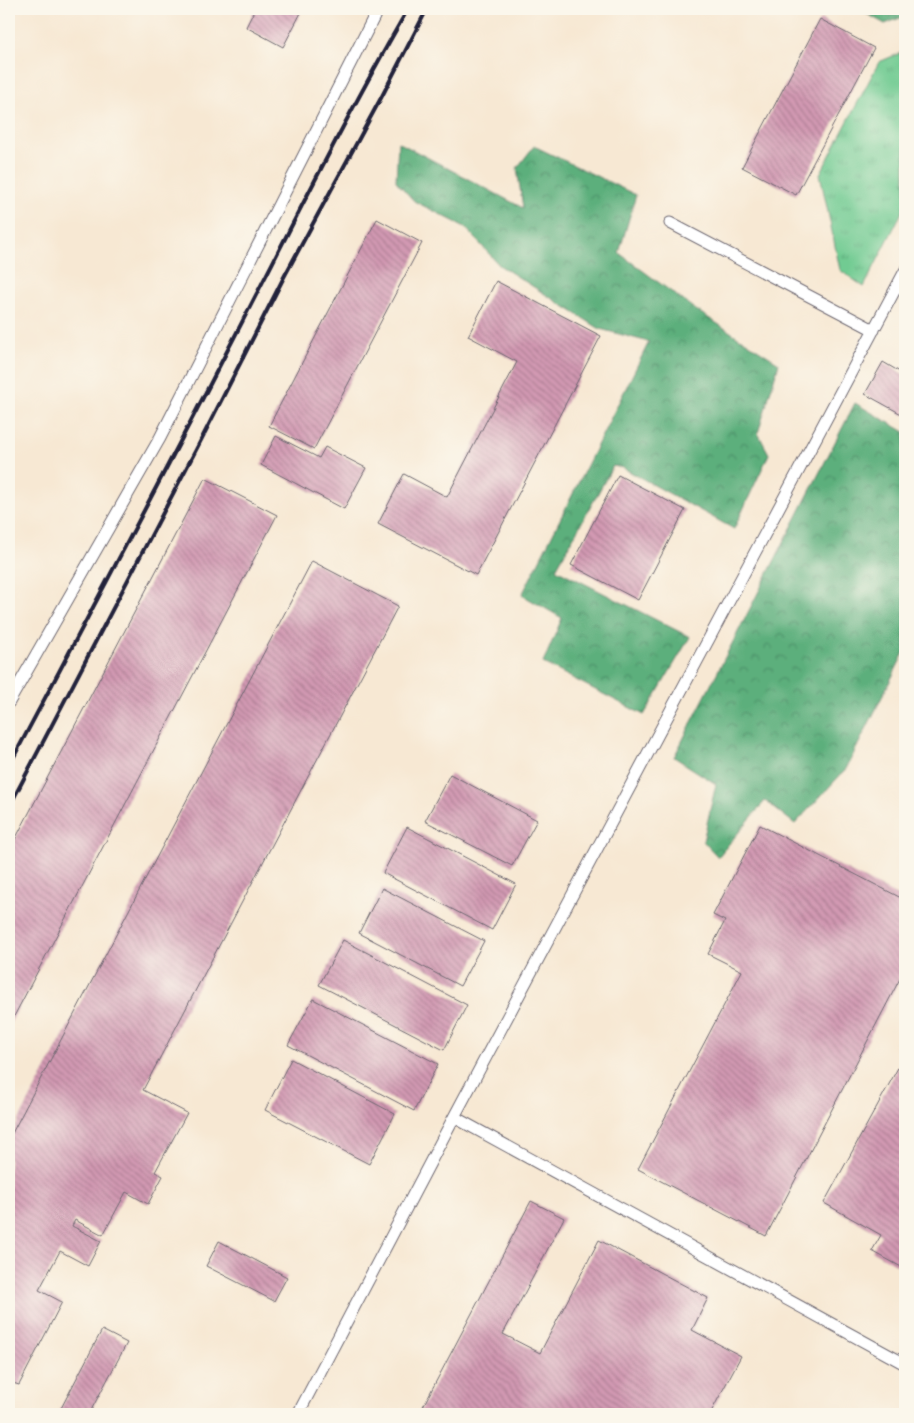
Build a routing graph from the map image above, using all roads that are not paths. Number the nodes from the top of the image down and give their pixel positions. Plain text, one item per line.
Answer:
1 (378, 9) edge
2 (670, 223) dead end
3 (905, 271) edge
4 (874, 330) junction
5 (9, 702) edge
6 (454, 1117) junction
7 (905, 1364) edge
8 (298, 1414) edge

1 - 5 lane
2 - 4 lane
3 - 4 lane
4 - 6 lane
6 - 7 lane
6 - 8 lane

